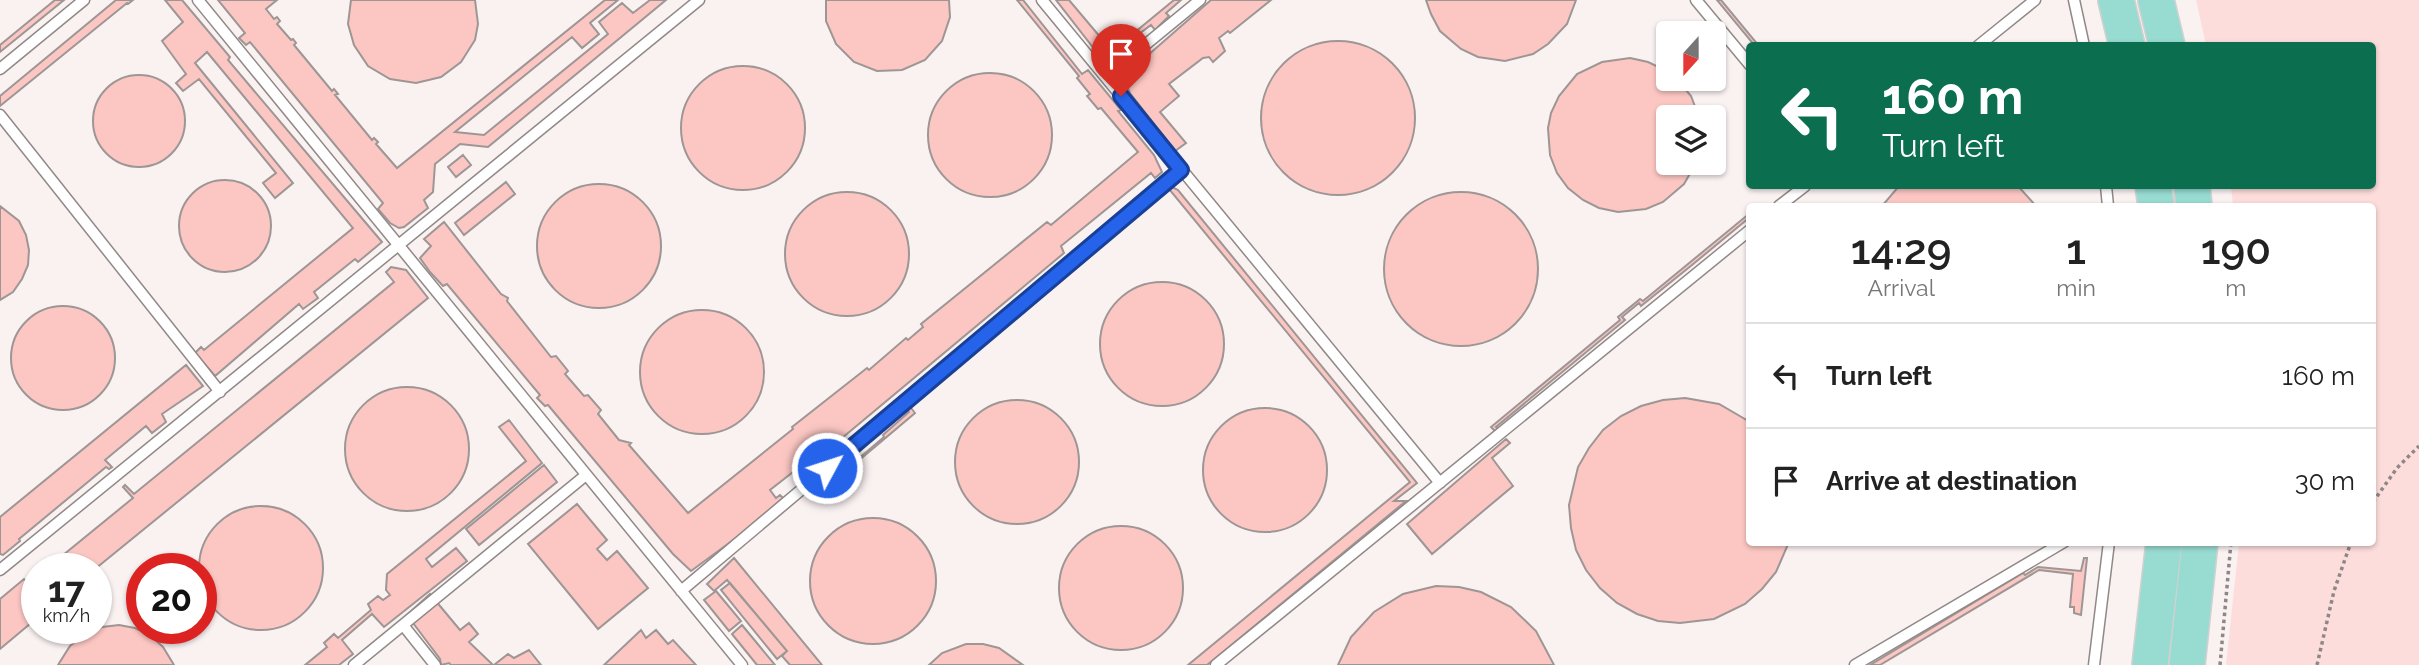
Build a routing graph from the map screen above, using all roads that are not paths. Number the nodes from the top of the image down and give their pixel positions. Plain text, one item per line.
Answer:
1 (83, 0) edge
2 (198, 0) edge
3 (699, 0) edge
4 (1042, 0) edge
5 (1200, 0) edge
6 (1696, 0) edge
7 (2035, 0) edge
8 (2074, 0) edge
9 (2116, 0) edge
10 (2156, 0) edge
11 (1983, 42) edge
12 (2083, 42) edge
13 (2126, 42) edge
14 (2166, 42) edge
15 (1746, 60) edge
16 (0, 69) edge
17 (1106, 77) junction
18 (0, 115) edge
19 (1181, 170) junction
20 (1801, 189) edge
21 (1783, 203) edge
22 (1746, 233) edge
23 (399, 247) junction
24 (220, 392) junction
25 (586, 475) junction
26 (1440, 483) junction
27 (2057, 546) edge
28 (2109, 546) edge
29 (2164, 546) edge
30 (2200, 546) edge
31 (0, 570) edge
32 (681, 591) junction
33 (403, 625) junction
34 (354, 665) edge
35 (435, 665) edge
36 (742, 665) edge
37 (1216, 665) edge
38 (1855, 665) edge
39 (2094, 665) edge
40 (2150, 665) edge
41 (2187, 665) edge

1 - 16 lane
2 - 23 lane
3 - 23 lane
4 - 17 lane
5 - 17 lane
6 - 15 lane
7 - 11 lane
8 - 12 lane
9 - 13 main road
10 - 14 main road
17 - 19 lane
18 - 24 lane
19 - 26 lane
19 - 32 lane
20 - 21 lane
22 - 26 lane
23 - 24 lane
23 - 25 lane
24 - 31 lane
25 - 32 lane
25 - 33 lane
26 - 37 lane
27 - 38 lane
28 - 39 lane
29 - 40 main road
30 - 41 main road
32 - 36 lane
33 - 34 lane
33 - 35 lane

